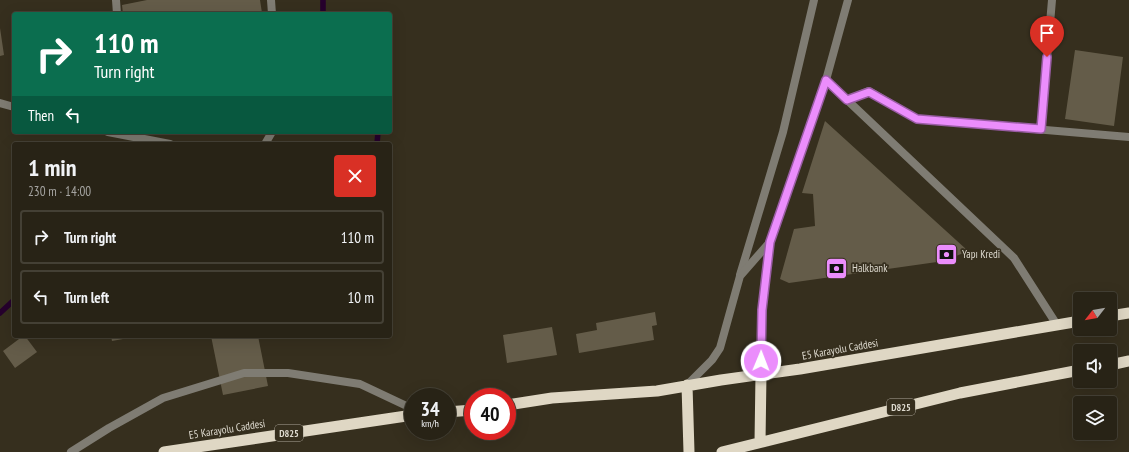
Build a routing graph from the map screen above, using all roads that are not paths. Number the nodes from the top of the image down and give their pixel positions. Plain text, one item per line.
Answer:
1 (116, 0) edge
2 (270, 0) edge
3 (814, 0) edge
4 (848, 0) edge
5 (1052, 0) edge
6 (117, 12) edge
7 (272, 12) edge
8 (826, 80) junction
9 (847, 100) junction
10 (0, 103) edge
11 (12, 106) edge
12 (1041, 129) junction
13 (118, 134) edge
14 (1129, 137) edge
15 (160, 142) edge
16 (770, 242) junction
17 (740, 276) junction
18 (1129, 313) edge
19 (1117, 315) edge
20 (1073, 322) edge
21 (1057, 325) junction
22 (1128, 363) edge
23 (1117, 364) edge
24 (1073, 371) edge
25 (761, 374) junction
26 (688, 385) junction
27 (516, 404) edge
28 (404, 405) edge
29 (404, 416) edge
30 (759, 447) edge
31 (71, 452) edge
32 (164, 452) edge
33 (689, 452) edge
34 (722, 452) edge

1 - 6 street
2 - 7 street
3 - 17 street
4 - 8 street
5 - 12 street
8 - 9 street
8 - 16 street
9 - 12 street
9 - 21 street
10 - 11 street
12 - 14 street
13 - 15 street
16 - 17 street
16 - 25 street
17 - 26 street
18 - 19 highway
20 - 21 highway, E5 Karayolu Caddesi
21 - 25 highway, E5 Karayolu Caddesi
22 - 23 highway
24 - 30 highway, D825
25 - 26 highway, E5 Karayolu Caddesi
25 - 30 highway
26 - 27 highway, E5 Karayolu Caddesi
26 - 33 highway
28 - 31 street
29 - 32 highway, E5 Karayolu Caddesi / D825
30 - 34 highway, D825

